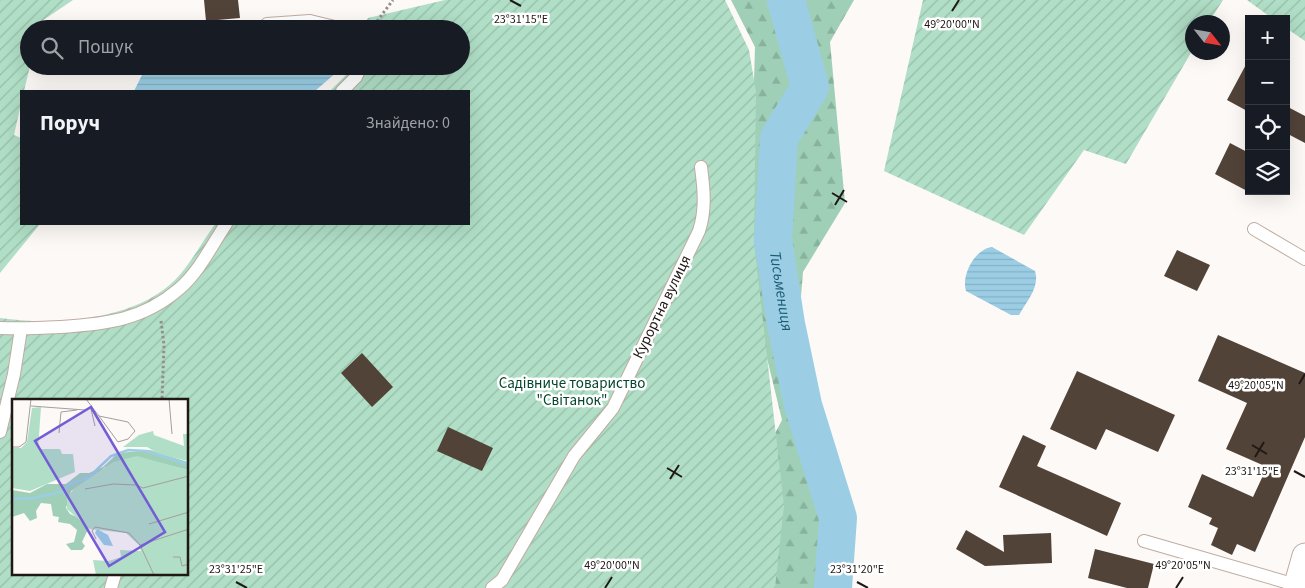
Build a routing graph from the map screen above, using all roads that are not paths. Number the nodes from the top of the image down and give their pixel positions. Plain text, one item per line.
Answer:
1 (357, 75) edge
2 (343, 90) edge
3 (701, 167) dead end
4 (225, 225) edge
5 (1254, 229) dead end
6 (1305, 259) edge
7 (0, 328) edge
8 (21, 329) junction
9 (0, 432) edge
10 (1144, 541) dead end
11 (1305, 556) edge
12 (1296, 587) edge
13 (492, 588) edge

1 - 2 lane
3 - 13 lane, Курортна вулиця
4 - 8 lane
5 - 6 lane
7 - 8 lane
8 - 9 lane
10 - 12 lane
11 - 12 street

